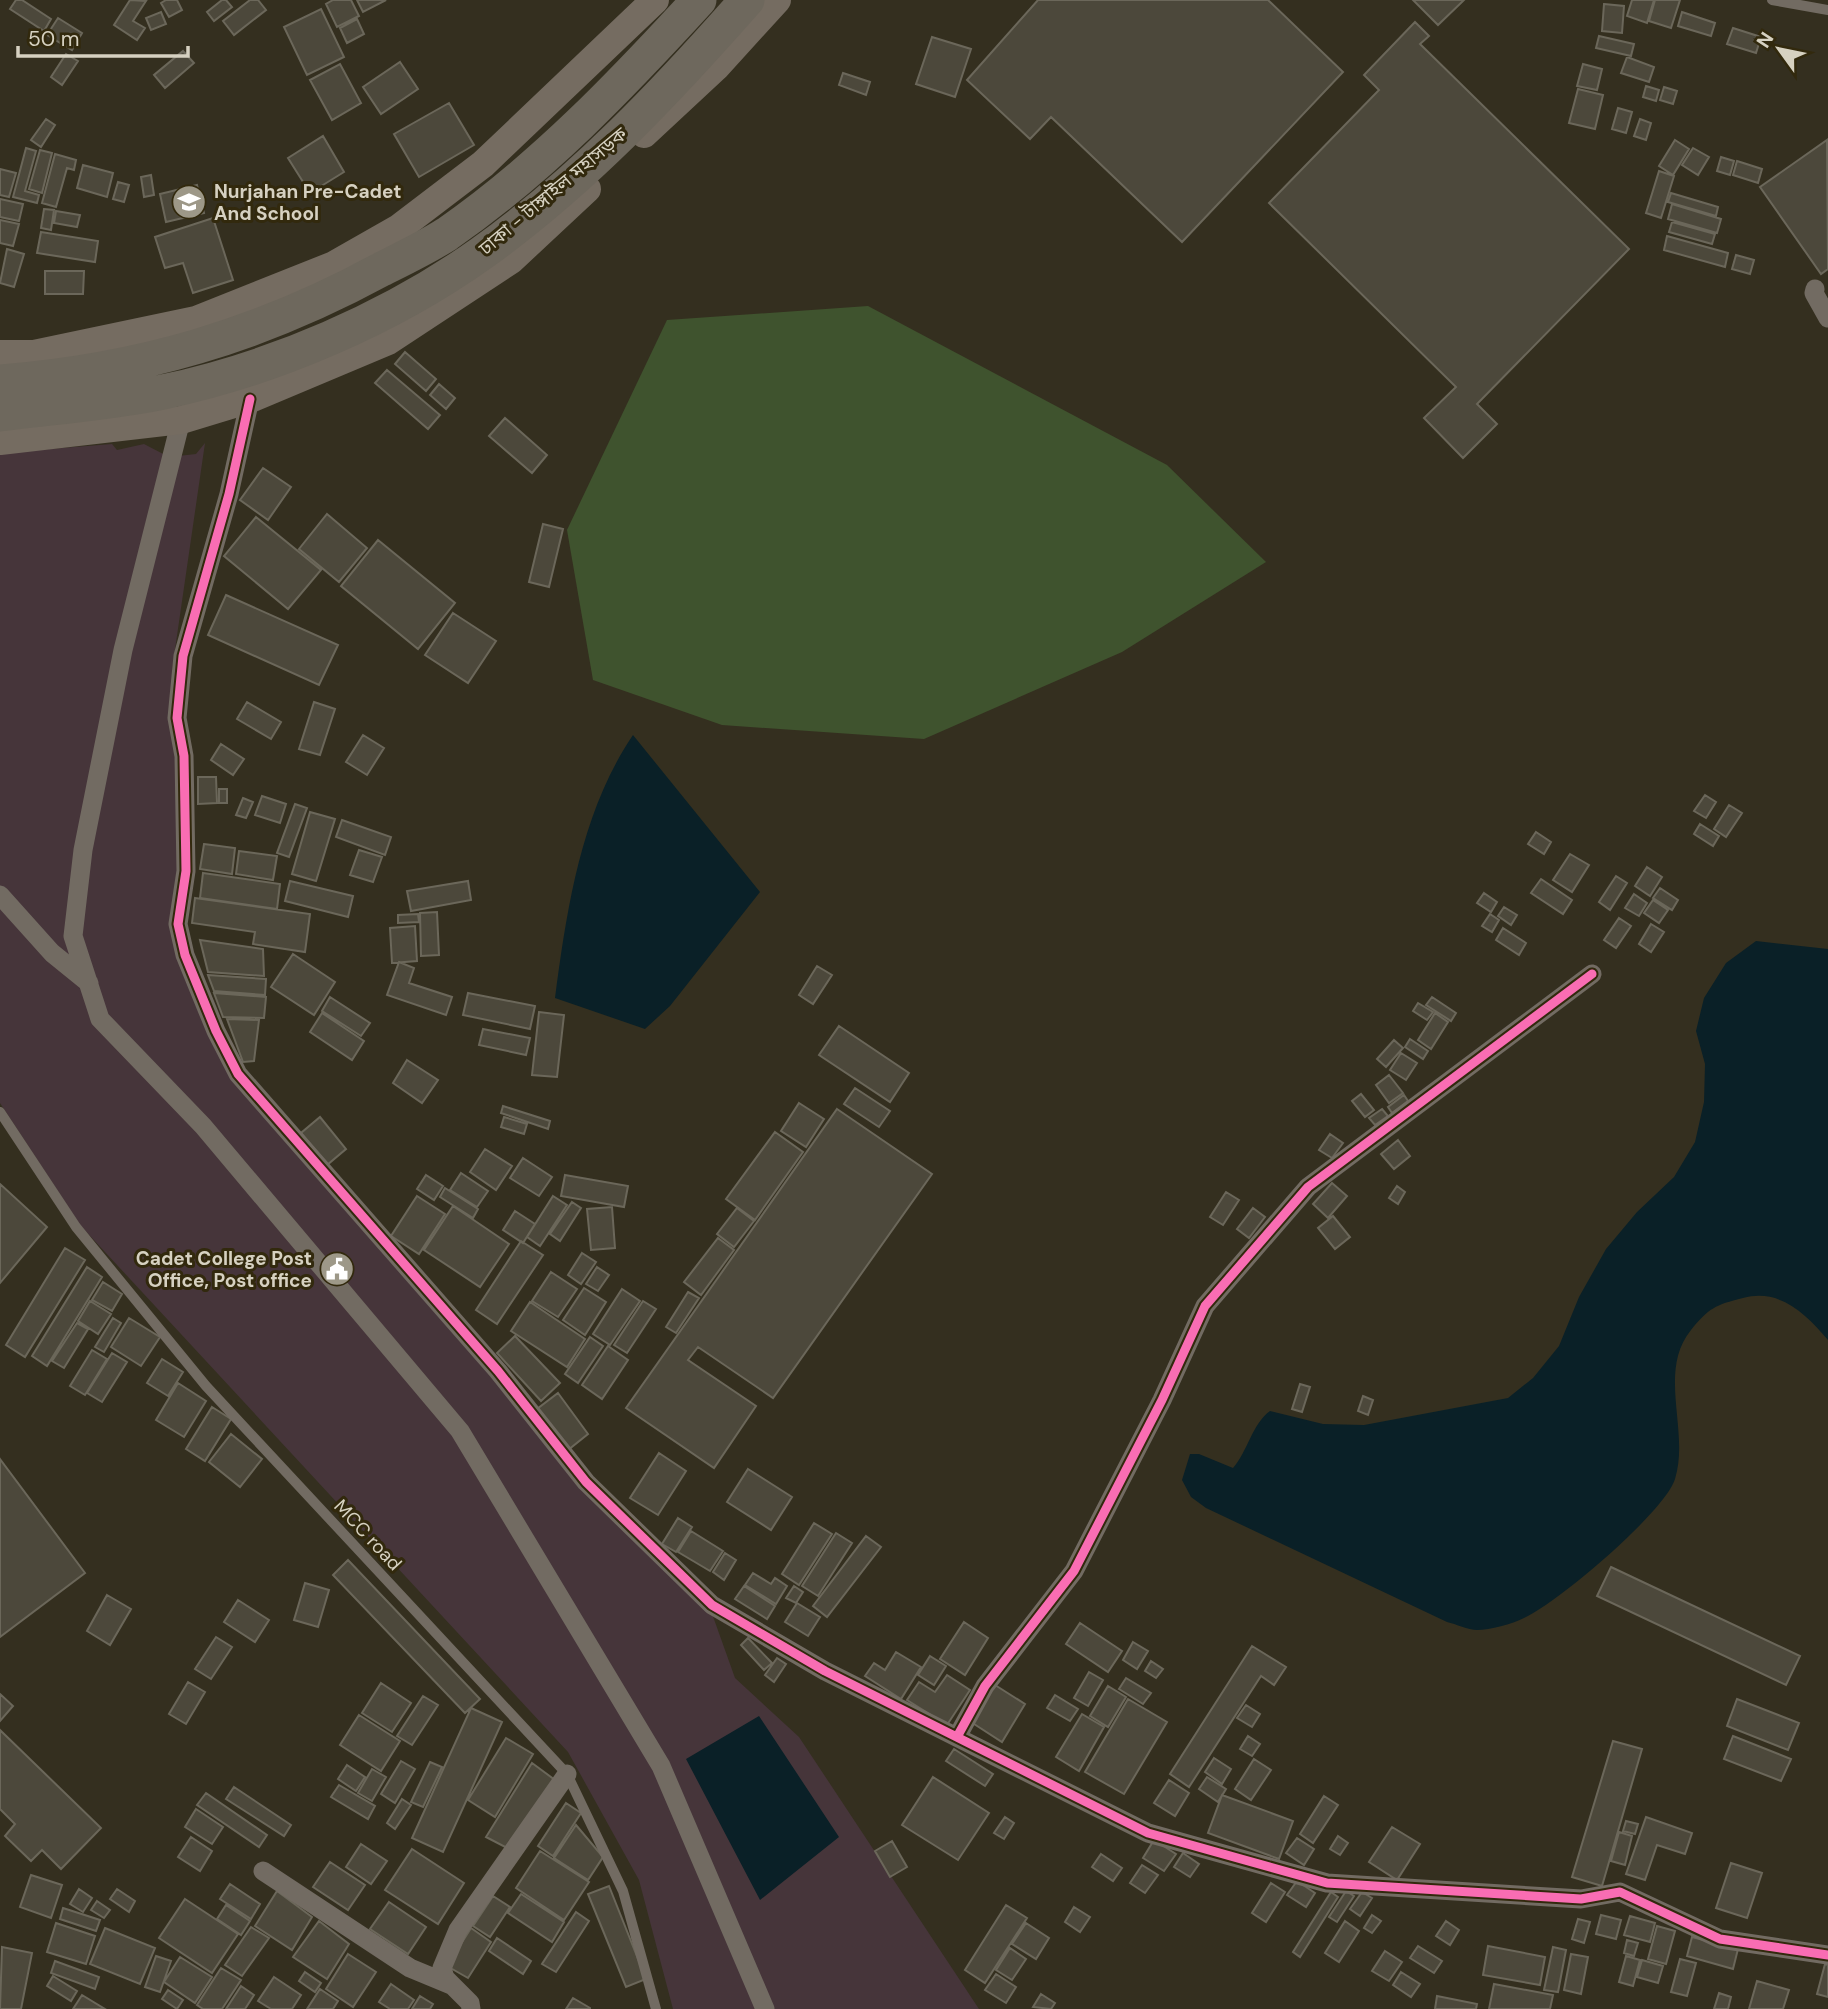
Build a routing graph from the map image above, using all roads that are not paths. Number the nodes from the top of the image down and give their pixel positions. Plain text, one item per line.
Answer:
1 (655, 0) edge
2 (699, 0) edge
3 (747, 0) edge
4 (777, 0) edge
5 (1772, 0) edge
6 (1828, 10) edge
7 (1818, 287) dead end
8 (1828, 318) edge
9 (0, 354) edge
10 (0, 382) edge
11 (250, 399) junction
12 (0, 414) edge
13 (181, 420) junction
14 (0, 441) edge
15 (0, 895) edge
16 (1592, 974) dead end
17 (89, 983) junction
18 (0, 1112) edge
19 (957, 1737) junction
20 (567, 1774) junction
21 (263, 1871) dead end
22 (1828, 1955) edge
23 (451, 1986) junction
24 (471, 2009) edge
25 (656, 2009) edge
26 (765, 2009) edge

1 - 9 main road
2 - 10 highway, ঢাকা - টাঙ্গাইল মহাসড়ক
3 - 12 highway, ঢাকা - টাঙ্গাইল মহাসড়ক
4 - 11 main road
5 - 6 lane
7 - 8 street
11 - 13 main road
11 - 19 street
13 - 14 main road
13 - 17 street
15 - 17 street
16 - 19 street
17 - 26 street
18 - 20 lane, MCC road
19 - 22 street
20 - 23 street
20 - 25 lane, MCC road
21 - 23 street
23 - 24 street

